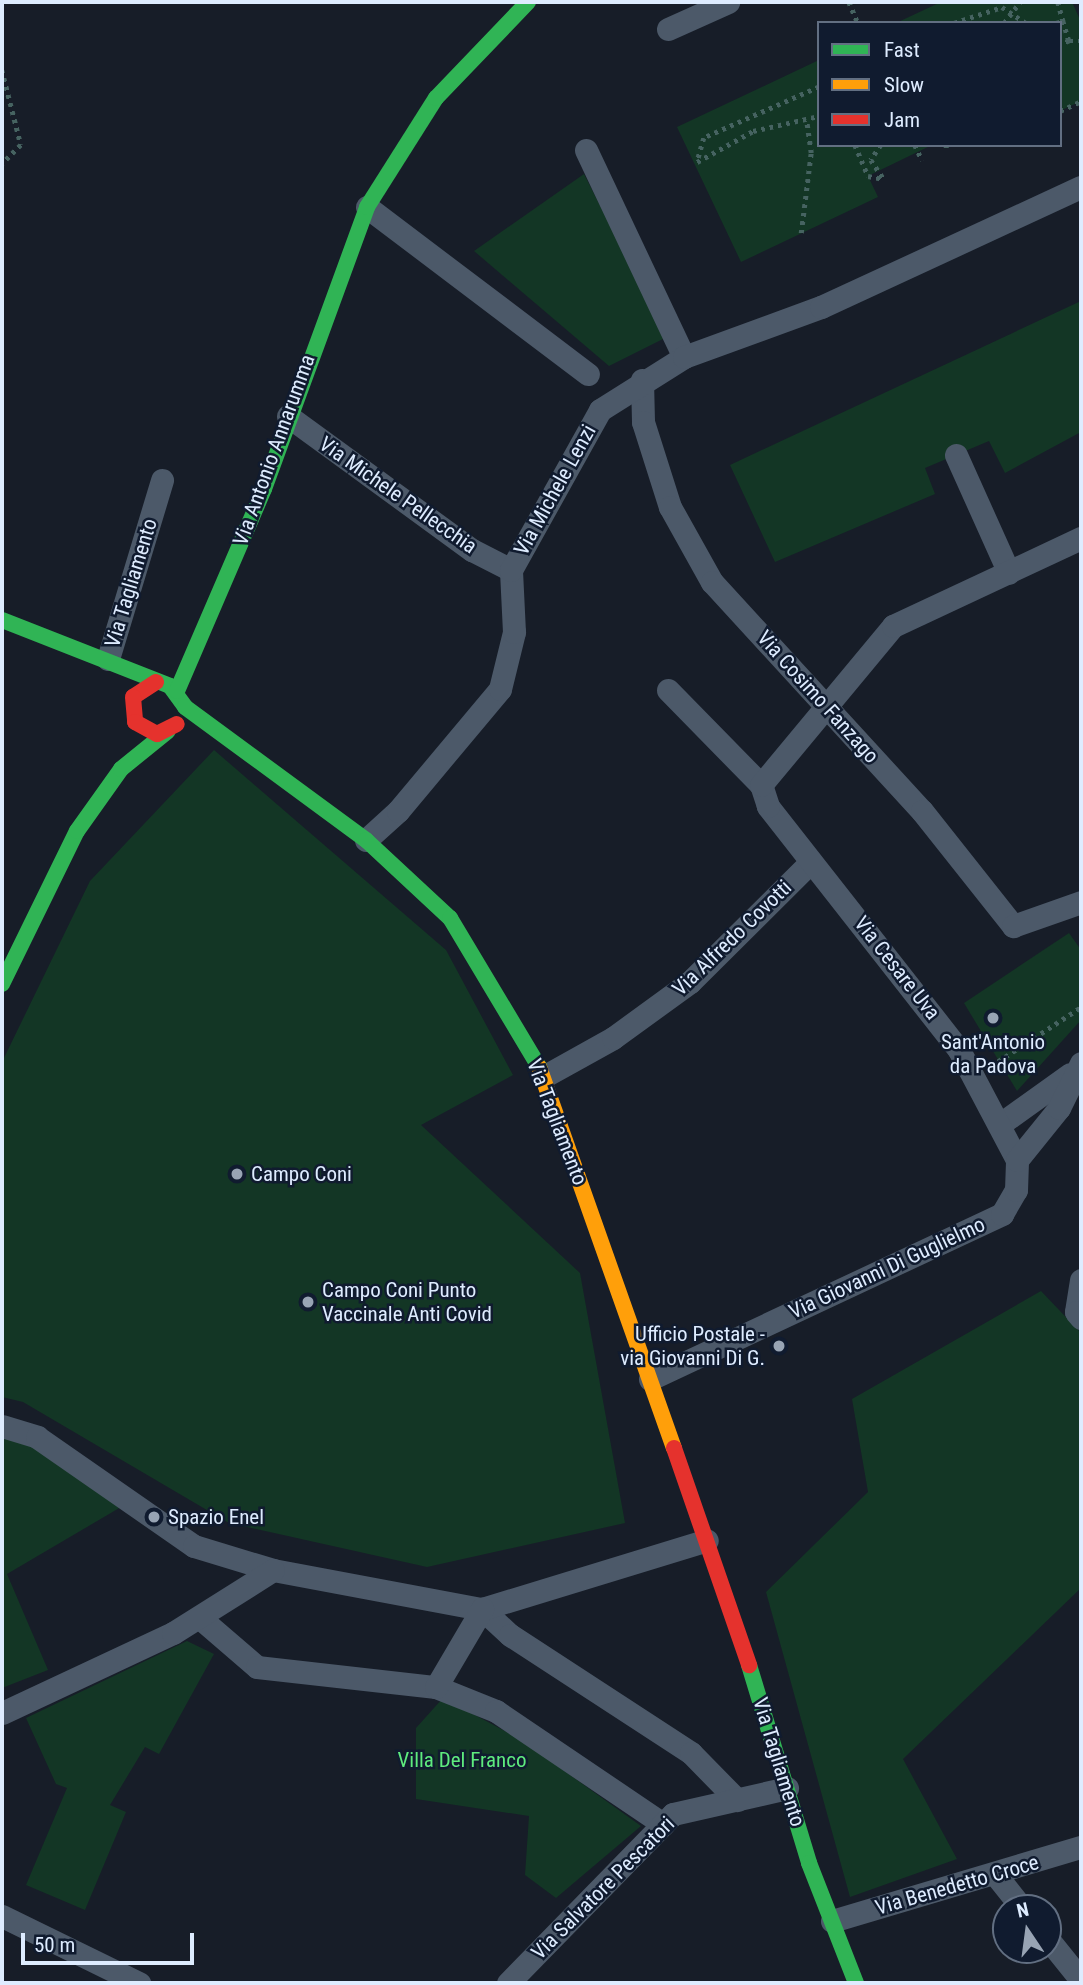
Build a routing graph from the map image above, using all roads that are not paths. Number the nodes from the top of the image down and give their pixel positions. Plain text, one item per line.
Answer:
1 (528, 2) edge
2 (728, 2) edge
3 (667, 29) dead end
4 (586, 150) dead end
5 (1081, 187) edge
6 (367, 207) junction
7 (684, 356) junction
8 (588, 374) dead end
9 (642, 380) junction
10 (288, 416) junction
11 (956, 455) dead end
12 (162, 480) dead end
13 (1081, 538) edge
14 (511, 570) junction
15 (1009, 573) junction
16 (2, 620) edge
17 (108, 659) junction
18 (156, 682) junction
19 (668, 690) dead end
20 (177, 691) junction
21 (133, 697) junction
22 (825, 705) junction
23 (185, 706) junction
24 (132, 717) junction
25 (172, 728) junction
26 (223, 730) junction
27 (121, 769) junction
28 (761, 785) junction
29 (366, 840) junction
30 (811, 862) junction
31 (1081, 902) edge
32 (2, 984) edge
33 (1081, 1062) edge
34 (543, 1077) junction
35 (1003, 1122) junction
36 (1017, 1160) junction
37 (1081, 1280) edge
38 (1081, 1318) edge
39 (650, 1379) junction
40 (2, 1426) edge
41 (707, 1539) junction
42 (273, 1570) junction
43 (482, 1609) junction
44 (200, 1618) junction
45 (436, 1687) junction
46 (2, 1713) edge
47 (787, 1788) junction
48 (737, 1800) junction
49 (663, 1824) junction
50 (1081, 1847) edge
51 (995, 1874) junction
52 (1011, 1894) edge
53 (2, 1916) edge
54 (832, 1921) junction
55 (1062, 1956) edge
56 (1081, 1980) edge
57 (139, 1983) edge
58 (508, 1983) edge
59 (856, 1983) edge

1 - 6 street, Via Antonio Annarumma
2 - 3 street
4 - 7 street
5 - 7 street, Via Michele Lenzi
6 - 8 street
6 - 10 street, Via Antonio Annarumma
7 - 9 street, Via Michele Lenzi
9 - 14 street, Via Michele Lenzi
9 - 22 street, Via Cosimo Fanzago
10 - 14 street, Via Michele Pellecchia
10 - 20 street, Via Antonio Annarumma
11 - 15 street
12 - 17 street, Via Tagliamento
13 - 15 street
14 - 29 street, Via Michele Lenzi
15 - 22 street
16 - 17 street, Via Tagliamento
17 - 18 street
17 - 21 street
18 - 20 street
18 - 21 street
19 - 28 street, Via Cesare Uva
20 - 23 street
21 - 24 street
22 - 28 street
22 - 31 street, Via Cosimo Fanzago
23 - 25 street
23 - 26 street, Via Tagliamento
24 - 25 street
24 - 27 street
25 - 26 street
25 - 27 street
26 - 29 street, Via Tagliamento
27 - 32 street
28 - 30 street, Via Cesare Uva
29 - 34 street, Via Tagliamento
30 - 34 street, Via Alfredo Covotti
30 - 35 street, Via Cesare Uva
33 - 35 street
33 - 36 street
34 - 39 street, Via Tagliamento
35 - 36 street, Via Cesare Uva
36 - 39 street, Via Giovanni Di Guglielmo
37 - 38 street
39 - 41 street, Via Tagliamento
40 - 42 street
41 - 43 street
41 - 47 street, Via Tagliamento
42 - 43 street
42 - 44 street
43 - 45 street
43 - 48 street
44 - 45 street
44 - 46 street
45 - 49 street
47 - 48 street, Via Salvatore Pescatori
47 - 54 street, Via Tagliamento
48 - 49 street, Via Salvatore Pescatori
49 - 58 street, Via Salvatore Pescatori
50 - 51 street, Via Benedetto Croce
51 - 52 street
51 - 54 street, Via Benedetto Croce
53 - 57 street
54 - 59 street, Via Tagliamento
55 - 56 street

